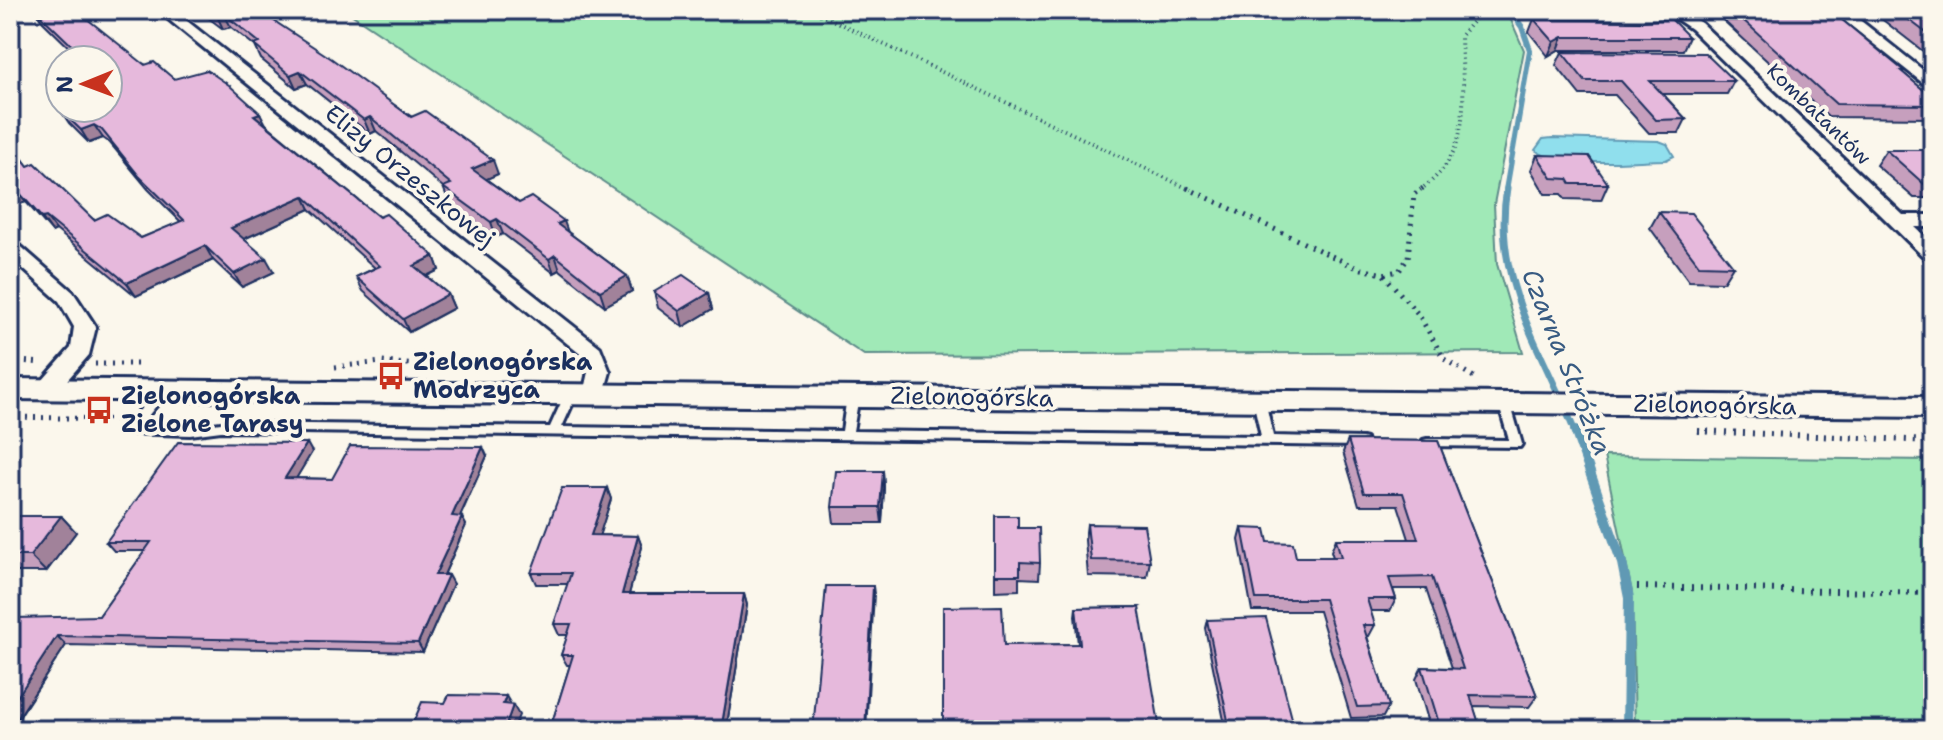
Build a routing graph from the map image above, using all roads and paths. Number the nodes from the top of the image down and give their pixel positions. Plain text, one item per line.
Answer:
1 (164, 10) edge
2 (811, 10) edge
3 (1476, 10) edge
4 (1670, 10) edge
5 (1838, 10) edge
6 (1699, 58) edge
7 (1730, 58) junction
8 (1933, 86) edge
9 (1899, 221) junction
10 (1933, 221) edge
11 (10, 247) edge
12 (1933, 255) edge
13 (1383, 274) junction
14 (10, 389) edge
15 (46, 389) junction
16 (163, 390) junction
17 (582, 394) junction
18 (853, 396) junction
19 (1259, 400) junction
20 (1504, 402) junction
21 (1933, 407) edge
22 (1684, 430) dead end
23 (554, 432) junction
24 (847, 435) junction
25 (1268, 441) junction
26 (1933, 441) edge
27 (1377, 442) edge
28 (1408, 443) edge
29 (1637, 587) dead end
30 (1933, 593) edge

1 - 17 street, Elizy Orzeszkowej
2 - 13 path
3 - 13 path
4 - 7 street, Kombatantów
5 - 8 street
6 - 7 street
7 - 9 street, Kombatantów
9 - 10 street
9 - 12 street, Kombatantów
11 - 15 street
13 - 20 path
14 - 15 street, Zielonogórska
15 - 16 street, Zielonogórska
16 - 17 street, Zielonogórska
16 - 23 lane
17 - 18 street, Zielonogórska
17 - 23 lane
18 - 19 street, Zielonogórska
18 - 24 lane
19 - 20 street, Zielonogórska
19 - 25 lane
20 - 21 street, Zielonogórska
20 - 28 lane
22 - 26 path
23 - 24 lane
24 - 25 lane
25 - 27 lane
29 - 30 path

